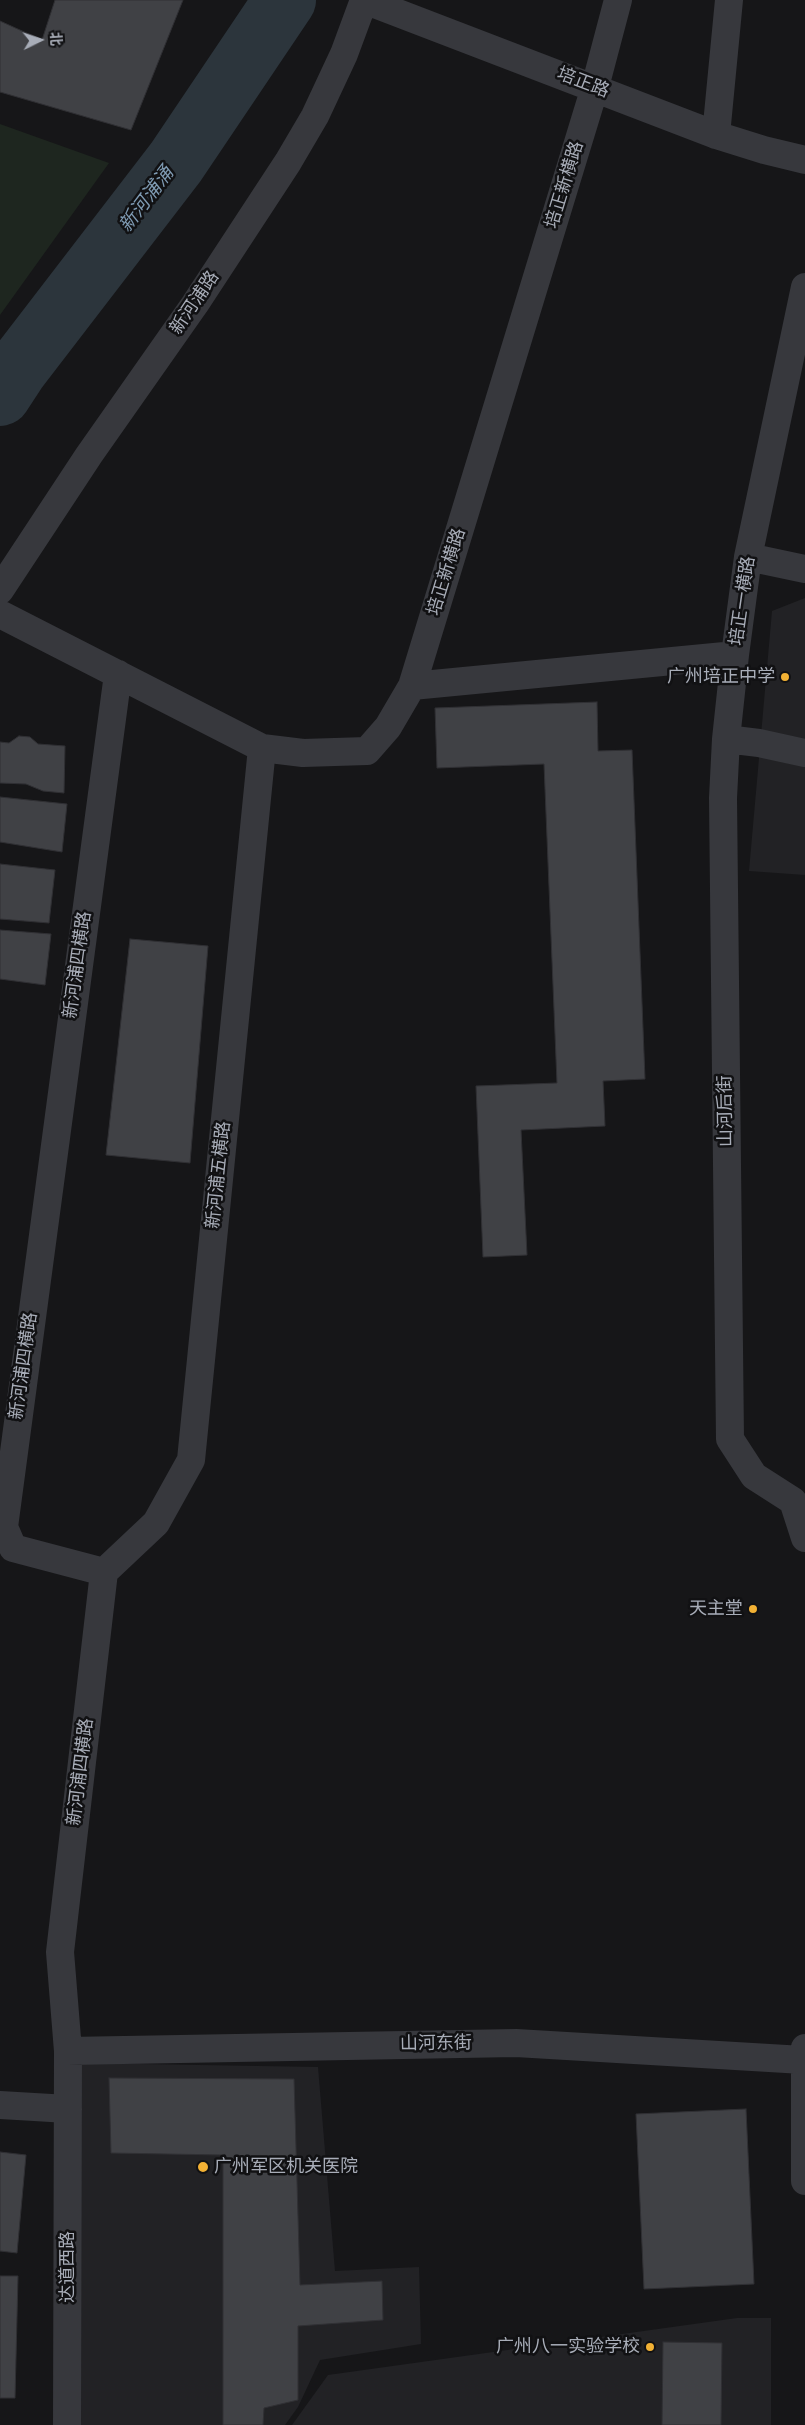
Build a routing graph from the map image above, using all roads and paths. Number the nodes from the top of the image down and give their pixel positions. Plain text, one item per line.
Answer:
1 (364, 0) edge
2 (618, 0) edge
3 (729, 0) edge
4 (595, 87) junction
5 (716, 135) junction
6 (805, 160) edge
7 (805, 288) edge
8 (748, 557) junction
9 (805, 569) edge
10 (0, 590) edge
11 (0, 614) edge
12 (735, 655) junction
13 (118, 674) junction
14 (412, 686) junction
15 (726, 739) junction
16 (262, 748) junction
17 (805, 753) edge
18 (805, 1538) edge
19 (104, 1572) junction
20 (68, 2051) junction
21 (804, 2054) edge
22 (0, 2105) edge
23 (68, 2109) junction
24 (805, 2182) edge
25 (67, 2425) edge

1 - 4 street, 培正路
1 - 10 street, 新河浦路
2 - 4 street, 培正新横路
3 - 5 street
4 - 5 street, 培正路
4 - 14 street, 培正新横路
5 - 6 street, 培正路
7 - 8 street, 培正一横路
8 - 9 street
8 - 12 street, 培正一横路
11 - 13 street, 培正新横路
12 - 14 street, 培正一横路
12 - 15 street, 山河后街
13 - 16 street, 培正新横路
13 - 19 street, 新河浦四横路
14 - 16 street, 培正新横路
15 - 17 street
15 - 18 street, 山河后街
16 - 19 street, 新河浦五横路
19 - 20 street, 新河浦四横路
20 - 21 street, 山河东街
20 - 23 street, 新河浦四横路
21 - 24 street
22 - 23 street
23 - 25 street, 达道西路

